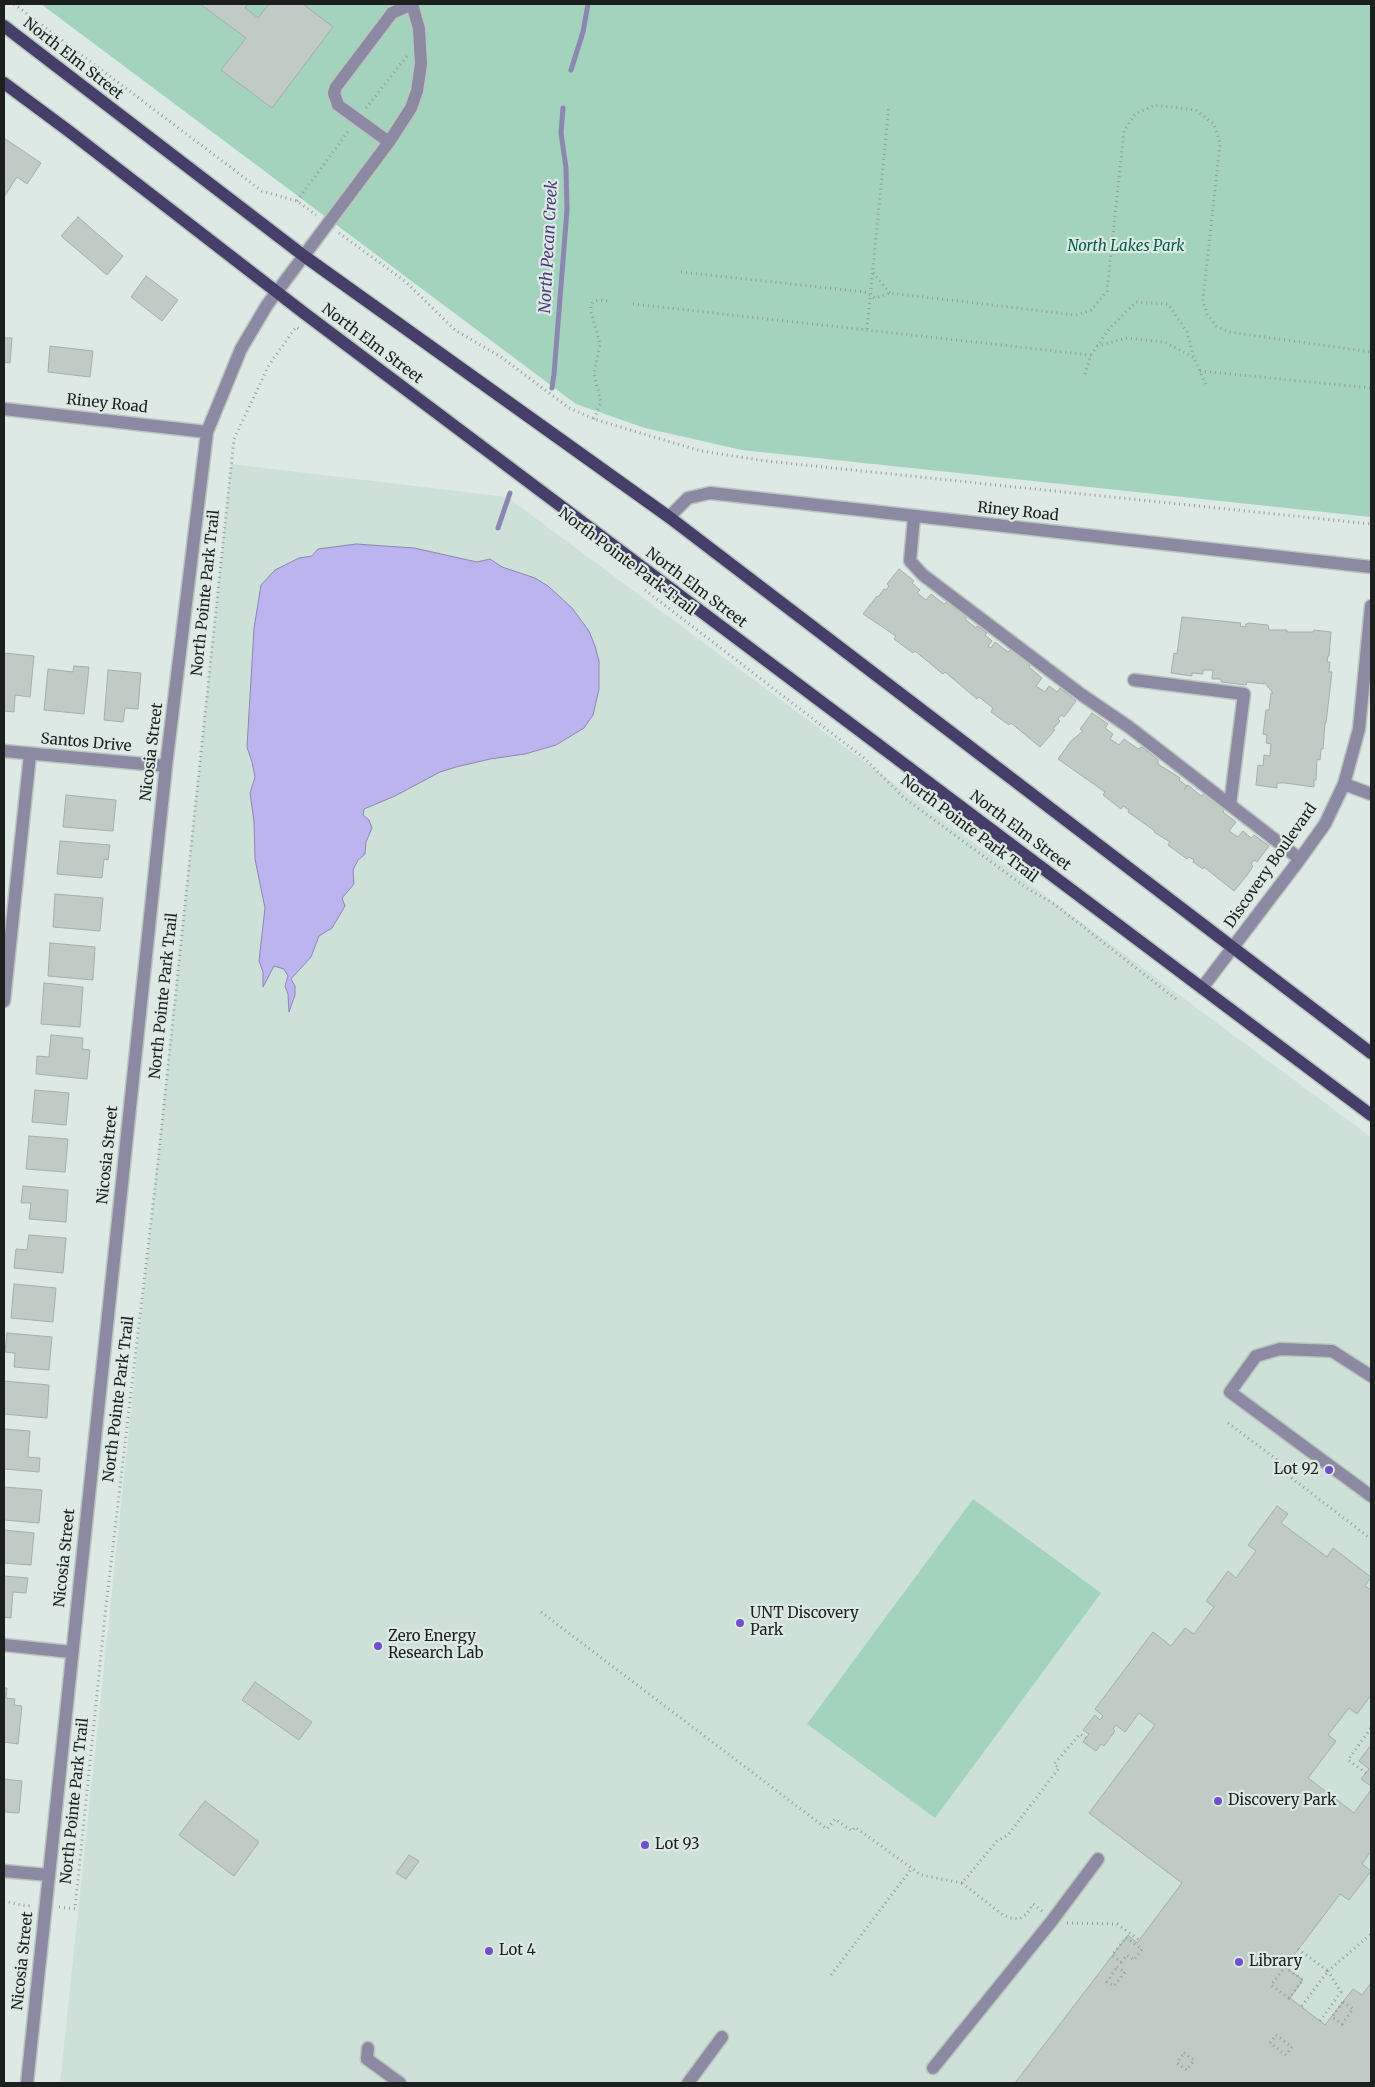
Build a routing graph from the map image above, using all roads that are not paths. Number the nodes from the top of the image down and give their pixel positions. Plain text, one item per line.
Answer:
1 (4, 26) edge
2 (4, 83) edge
3 (389, 142) junction
4 (304, 256) junction
5 (277, 292) junction
6 (4, 409) edge
7 (207, 432) junction
8 (669, 517) junction
9 (914, 517) junction
10 (1371, 567) edge
11 (1371, 606) edge
12 (1134, 680) dead end
13 (4, 752) edge
14 (30, 755) junction
15 (166, 766) junction
16 (1344, 784) junction
17 (1371, 794) edge
18 (1230, 805) junction
19 (1300, 859) junction
20 (1233, 948) junction
21 (1202, 988) junction
22 (4, 1001) edge
23 (1371, 1053) edge
24 (1371, 1115) edge
25 (1369, 1369) edge
26 (1371, 1496) edge
27 (4, 1645) edge
28 (71, 1652) junction
29 (1098, 1859) dead end
30 (4, 1871) edge
31 (48, 1874) junction
32 (722, 2037) dead end
33 (368, 2048) dead end
34 (933, 2068) dead end
35 (27, 2083) edge
36 (400, 2083) edge
37 (688, 2083) edge

1 - 4 main road, North Elm Street
2 - 5 main road, North Elm Street
3 - 3 street, Nicosia Street
3 - 4 street, Nicosia Street
4 - 5 street, Nicosia Street
4 - 8 main road, North Elm Street
5 - 7 street, Nicosia Street
5 - 21 main road, North Elm Street
6 - 7 street, Riney Road
7 - 15 street, Nicosia Street
8 - 9 street, Riney Road
8 - 20 main road, North Elm Street
9 - 10 street, Riney Road
9 - 18 street
11 - 16 street, Discovery Boulevard
12 - 18 street
13 - 14 street, Santos Drive
14 - 15 street, Santos Drive
14 - 22 street
15 - 28 street, Nicosia Street
16 - 17 street
16 - 19 street, Discovery Boulevard
18 - 19 street
19 - 20 street, Discovery Boulevard
20 - 21 street, Discovery Boulevard
20 - 23 main road, North Elm Street
21 - 24 main road, North Elm Street
25 - 26 street
27 - 28 street
28 - 31 street, Nicosia Street
29 - 34 street
30 - 31 street
31 - 35 street, Nicosia Street
32 - 37 street
33 - 36 street

